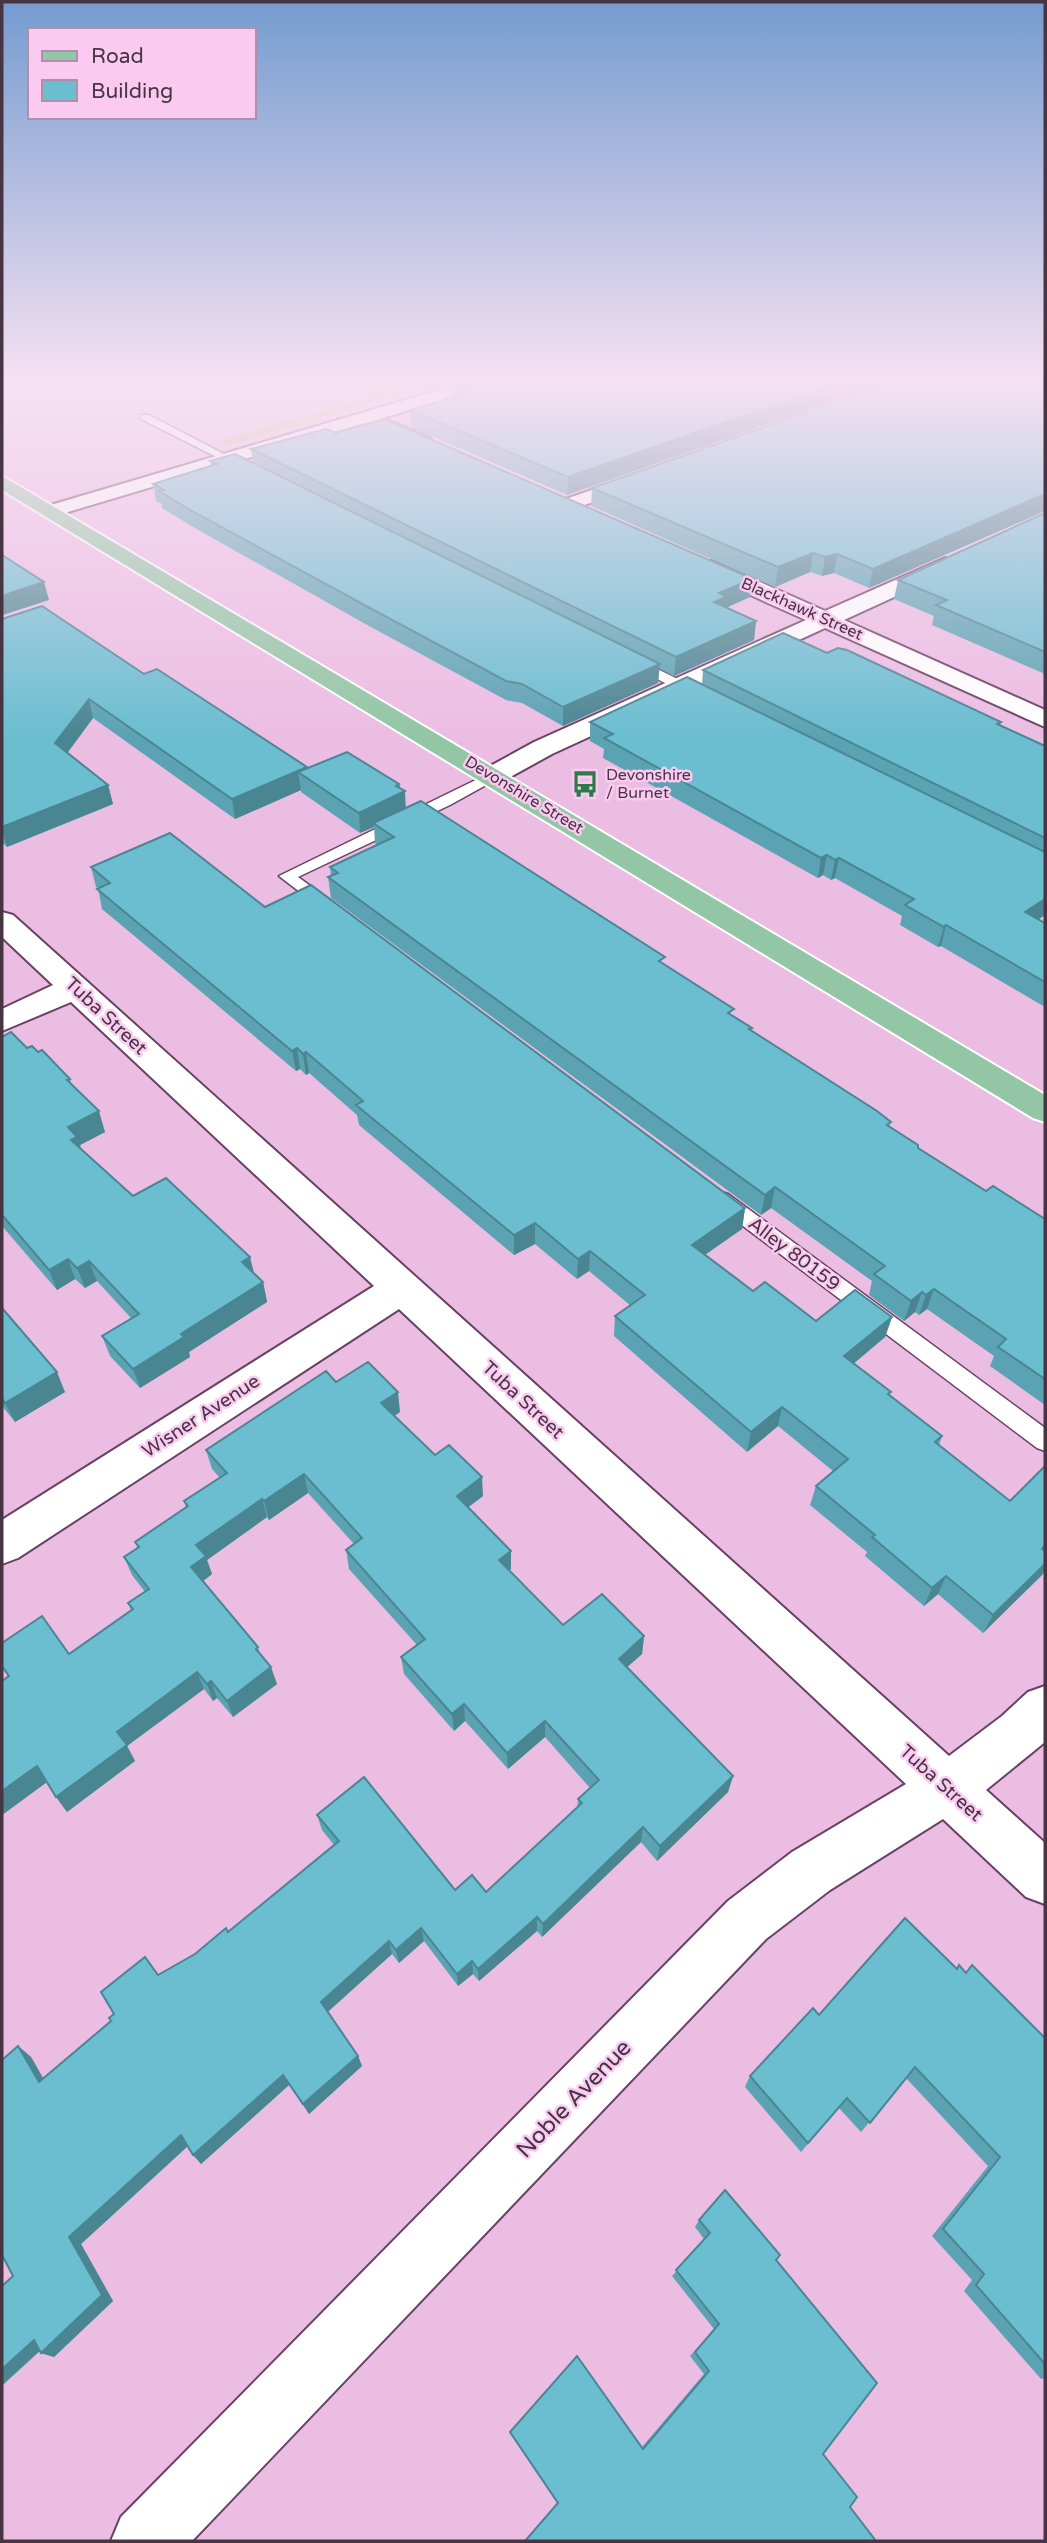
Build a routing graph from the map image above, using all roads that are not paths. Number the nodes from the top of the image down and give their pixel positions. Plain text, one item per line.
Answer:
1 (28, 498) edge
2 (96, 498) edge
3 (550, 498) edge
4 (587, 498) edge
5 (567, 505) junction
6 (51, 511) junction
7 (592, 516) edge
8 (681, 556) edge
9 (960, 558) edge
10 (826, 619) junction
11 (618, 654) edge
12 (682, 686) junction
13 (707, 699) edge
14 (1045, 719) edge
15 (492, 776) junction
16 (343, 917) edge
17 (2, 921) edge
18 (74, 988) junction
19 (2, 1021) edge
20 (1045, 1110) edge
21 (711, 1192) edge
22 (401, 1288) junction
23 (1045, 1441) edge
24 (2, 1544) edge
25 (1045, 1709) edge
26 (945, 1788) junction
27 (1045, 1878) edge
28 (145, 2541) edge

1 - 6 main road, Devonshire Street
2 - 6 street
3 - 5 street
4 - 5 street
5 - 7 street
6 - 15 main road, Devonshire Street
8 - 10 street, Blackhawk Street
9 - 10 street
10 - 12 street
10 - 14 street, Blackhawk Street
11 - 12 lane
12 - 13 lane
12 - 15 street
15 - 16 lane
15 - 20 main road, Devonshire Street
17 - 18 street, Tuba Street
18 - 19 street
18 - 22 street, Tuba Street
21 - 23 lane, Alley 80159
22 - 24 street, Wisner Avenue
22 - 26 street, Tuba Street
25 - 26 street, Noble Avenue
26 - 27 street, Tuba Street
26 - 28 street, Noble Avenue

